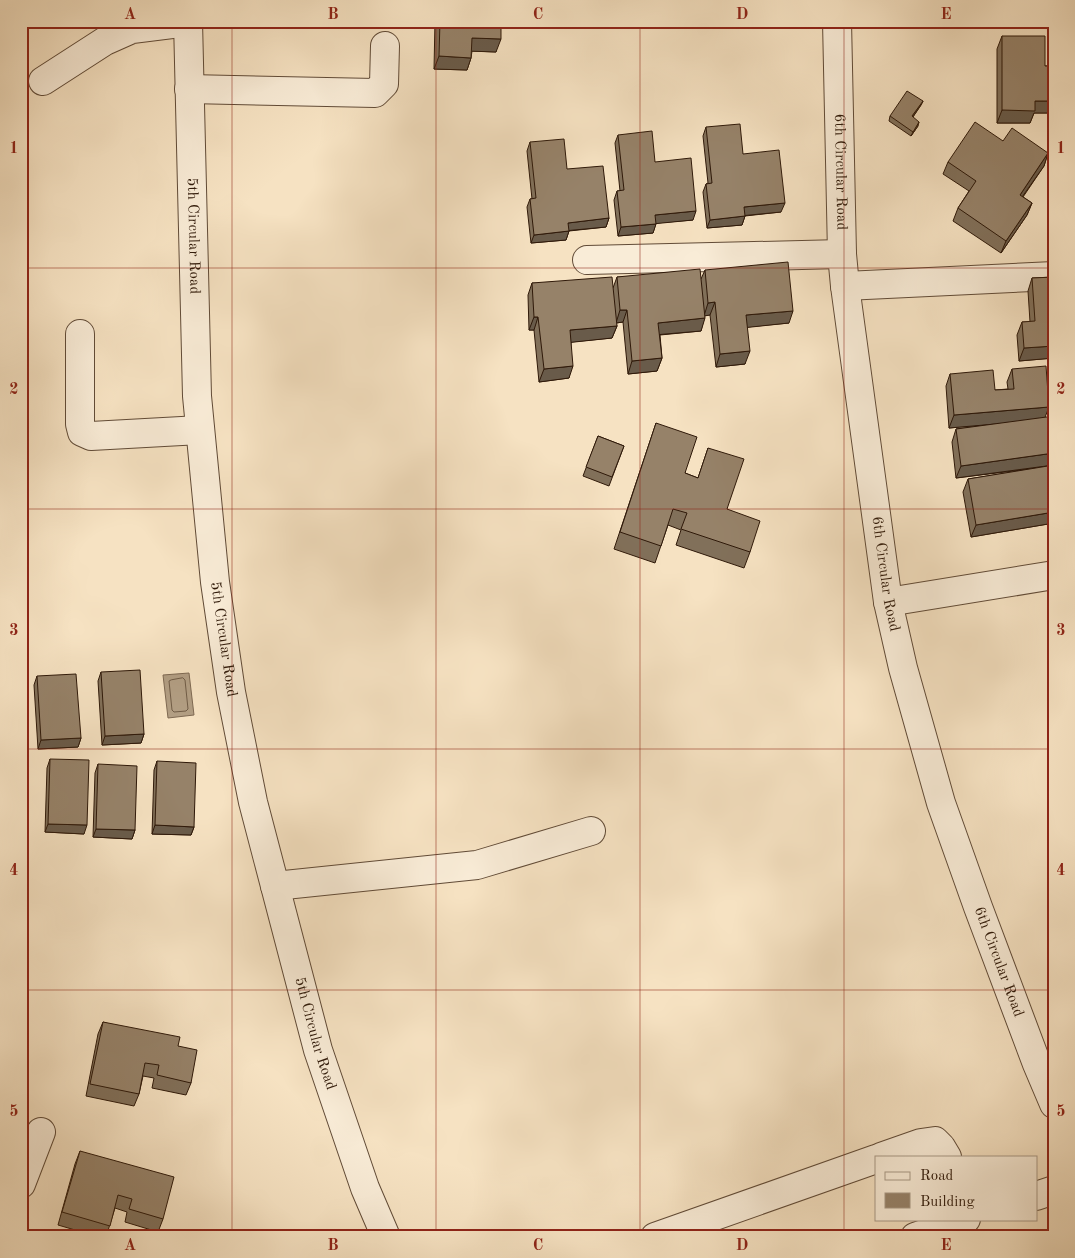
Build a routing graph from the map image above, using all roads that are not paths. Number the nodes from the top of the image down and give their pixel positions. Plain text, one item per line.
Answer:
1 (837, 21) edge
2 (188, 22) edge
3 (385, 46) dead end
4 (43, 81) dead end
5 (189, 89) junction
6 (842, 254) junction
7 (587, 260) dead end
8 (1054, 276) edge
9 (845, 286) junction
10 (80, 334) dead end
11 (200, 430) junction
12 (1054, 575) edge
13 (888, 602) junction
14 (591, 830) dead end
15 (275, 886) junction
16 (1054, 1104) edge
17 (42, 1132) dead end
18 (885, 1156) edge
19 (946, 1156) edge
20 (875, 1159) edge
21 (21, 1184) edge
22 (1054, 1190) edge
23 (1038, 1195) edge
24 (964, 1220) edge
25 (967, 1220) edge
26 (386, 1237) edge
27 (655, 1237) edge
28 (915, 1237) edge
29 (973, 1237) edge

1 - 6 street, 6th Circular Road
2 - 4 street
2 - 5 street, 5th Circular Road
3 - 5 street
5 - 11 street, 5th Circular Road
6 - 7 street
6 - 9 street, 6th Circular Road
8 - 9 street
9 - 13 street, 6th Circular Road
10 - 11 street
11 - 15 street, 5th Circular Road
12 - 13 street
13 - 16 street, 6th Circular Road
14 - 15 street
15 - 26 street, 5th Circular Road
17 - 21 street
18 - 19 street
20 - 27 street
22 - 23 street
24 - 28 street
25 - 29 street

